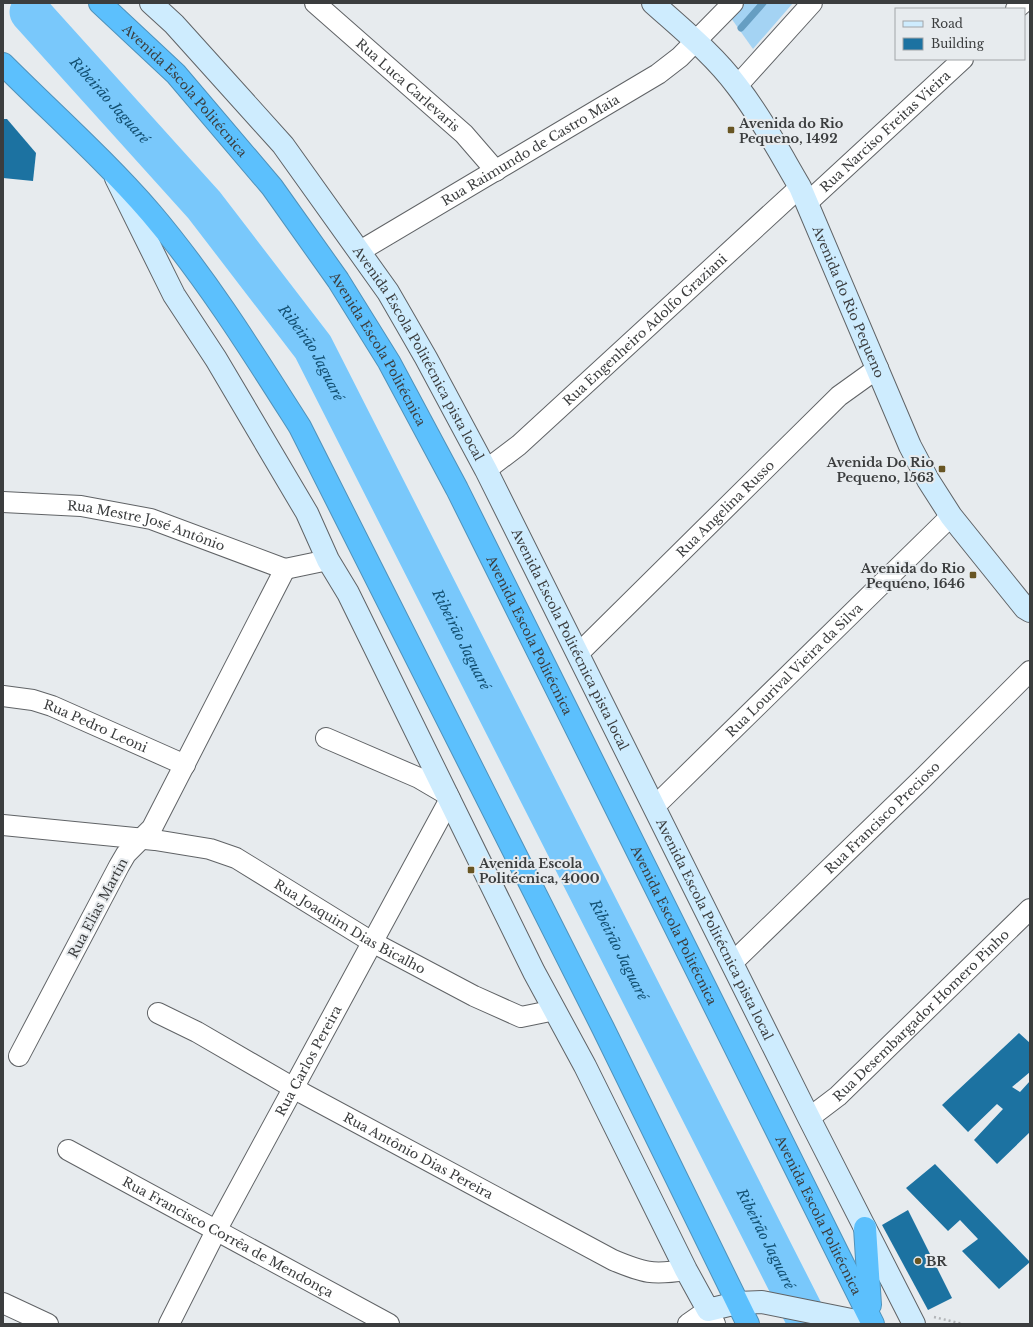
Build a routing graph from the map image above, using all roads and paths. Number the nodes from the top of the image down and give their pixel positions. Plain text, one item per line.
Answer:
1 (100, 3) edge
2 (152, 3) edge
3 (315, 3) edge
4 (653, 3) edge
5 (733, 3) edge
6 (812, 3) edge
7 (695, 41) junction
8 (961, 60) edge
9 (3, 64) edge
10 (737, 86) junction
11 (496, 171) junction
12 (114, 175) junction
13 (803, 195) junction
14 (360, 251) junction
15 (878, 368) junction
16 (486, 470) junction
17 (3, 502) edge
18 (951, 516) junction
19 (328, 560) junction
20 (285, 569) junction
21 (1030, 611) edge
22 (578, 654) junction
23 (1030, 671) edge
24 (3, 696) edge
25 (326, 738) dead end
26 (185, 765) junction
27 (449, 797) junction
28 (654, 806) junction
29 (3, 825) edge
30 (142, 840) junction
31 (1030, 909) edge
32 (372, 942) junction
33 (732, 963) junction
34 (555, 1010) junction
35 (158, 1013) dead end
36 (19, 1056) dead end
37 (293, 1088) junction
38 (809, 1118) junction
39 (68, 1150) dead end
40 (865, 1228) junction
41 (217, 1229) junction
42 (686, 1270) junction
43 (3, 1303) edge
44 (737, 1303) junction
45 (711, 1317) edge
46 (48, 1324) edge
47 (169, 1324) edge
48 (389, 1324) edge
49 (688, 1324) edge
50 (748, 1324) edge
51 (872, 1324) edge
52 (914, 1324) edge

1 - 51 highway, Avenida Escola Politécnica
2 - 14 main road, Avenida Escola Politécnica pista local
3 - 11 street, Rua Luca Carlevaris
4 - 7 main road, Avenida do Rio Pequeno
5 - 7 street, Rua Raimundo de Castro Maia
6 - 10 street
7 - 10 main road, Avenida do Rio Pequeno
7 - 11 street, Rua Raimundo de Castro Maia
8 - 13 street, Rua Narciso Freitas Vieira
9 - 12 highway
10 - 13 main road, Avenida do Rio Pequeno
11 - 14 street, Rua Raimundo de Castro Maia
12 - 19 main road
12 - 44 highway
13 - 15 main road, Avenida do Rio Pequeno
13 - 16 street, Rua Engenheiro Adolfo Graziani
14 - 16 main road, Avenida Escola Politécnica pista local
15 - 18 main road, Avenida do Rio Pequeno
15 - 22 street, Rua Angelina Russo
16 - 22 main road, Avenida Escola Politécnica pista local
17 - 20 street, Rua Mestre José Antônio
18 - 21 main road, Avenida do Rio Pequeno
18 - 28 street, Rua Lourival Vieira da Silva
19 - 20 street
19 - 27 main road
20 - 26 street
22 - 28 main road, Avenida Escola Politécnica pista local
23 - 33 street, Rua Francisco Precioso
24 - 26 street, Rua Pedro Leoni
25 - 27 street
26 - 30 street, Rua Elias Martin
27 - 32 street, Rua Carlos Pereira
27 - 34 main road
28 - 33 main road, Avenida Escola Politécnica pista local
29 - 30 street, Rua Joaquim Dias Bicalho
30 - 32 street, Rua Joaquim Dias Bicalho
30 - 36 street, Rua Elias Martin
31 - 38 street, Rua Desembargador Homero Pinho
32 - 34 street, Rua Joaquim Dias Bicalho
32 - 37 street, Rua Carlos Pereira
33 - 38 main road, Avenida Escola Politécnica pista local
34 - 42 main road
35 - 37 street, Rua Antônio Dias Pereira
37 - 41 street, Rua Carlos Pereira
37 - 42 street, Rua Antônio Dias Pereira
38 - 40 main road, Avenida Escola Politécnica pista local
39 - 41 street, Rua Francisco Corrêa de Mendonça
40 - 51 highway
40 - 52 main road, Avenida Escola Politécnica pista local
41 - 47 street, Rua Carlos Pereira
41 - 48 street, Rua Francisco Corrêa de Mendonça
42 - 45 main road
43 - 46 street
44 - 45 main road
44 - 50 highway
44 - 51 main road
45 - 49 street

